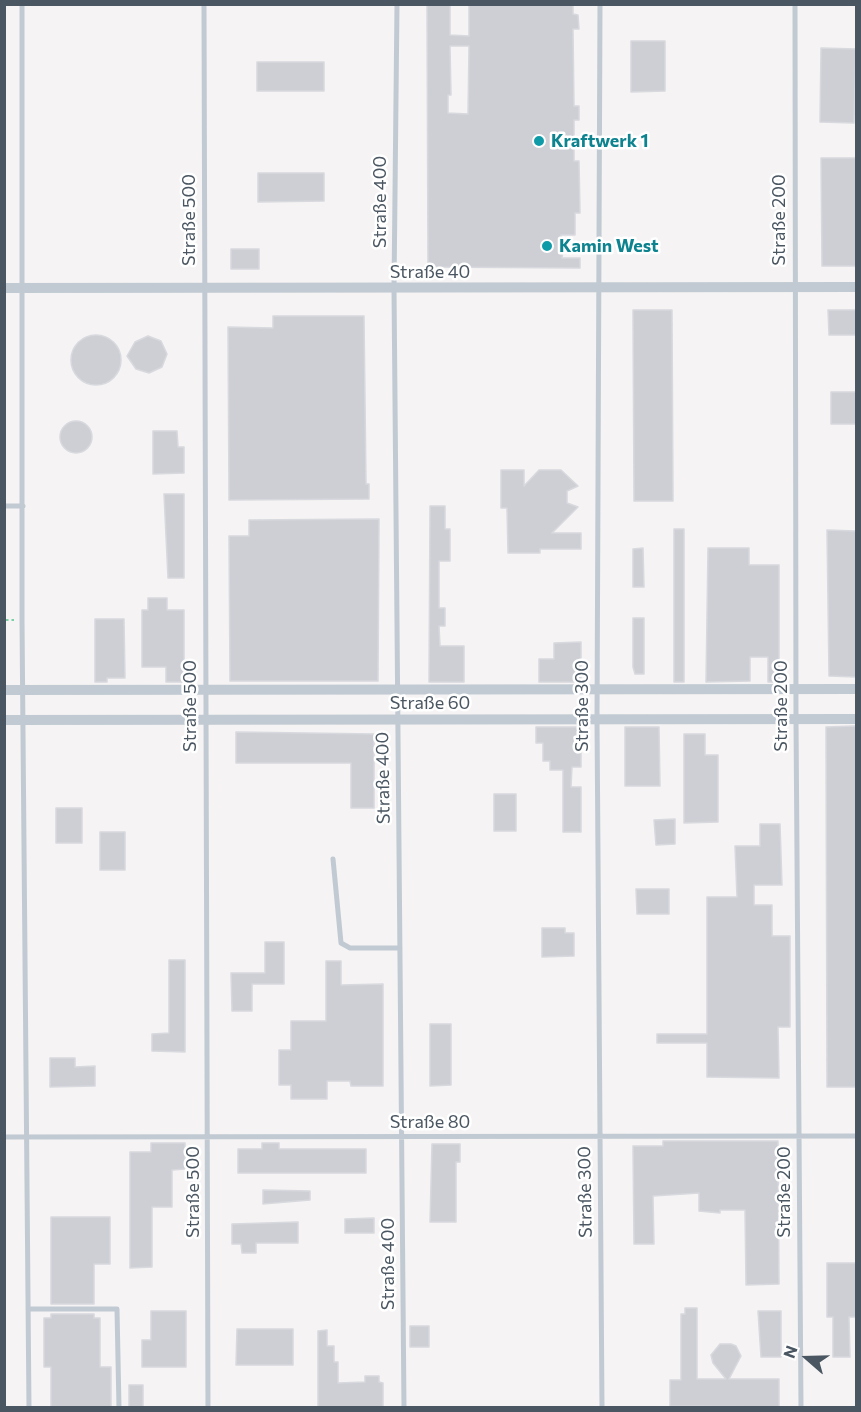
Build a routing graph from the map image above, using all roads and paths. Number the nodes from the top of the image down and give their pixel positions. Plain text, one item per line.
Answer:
1 (22, 4) edge
2 (204, 4) edge
3 (397, 4) edge
4 (600, 4) edge
5 (795, 4) edge
6 (794, 287) junction
7 (856, 287) edge
8 (4, 288) edge
9 (23, 288) junction
10 (394, 288) junction
11 (599, 288) junction
12 (204, 289) junction
13 (4, 506) edge
14 (23, 506) junction
15 (796, 689) junction
16 (856, 689) edge
17 (4, 690) edge
18 (23, 690) junction
19 (397, 690) junction
20 (597, 690) junction
21 (205, 691) junction
22 (597, 719) junction
23 (796, 719) junction
24 (856, 719) edge
25 (4, 720) edge
26 (23, 720) junction
27 (397, 720) junction
28 (205, 721) junction
29 (333, 859) dead end
30 (400, 948) junction
31 (599, 1136) junction
32 (799, 1136) junction
33 (856, 1136) edge
34 (4, 1137) edge
35 (27, 1137) junction
36 (208, 1137) junction
37 (402, 1137) junction
38 (28, 1309) junction
39 (29, 1407) edge
40 (119, 1407) edge
41 (208, 1407) edge
42 (404, 1407) edge
43 (602, 1407) edge
44 (801, 1407) edge

1 - 9 lane
2 - 12 lane, Straße 500
3 - 10 lane, Straße 400
4 - 11 lane, Straße 300
5 - 6 lane, Straße 200
6 - 7 street, Straße 40
6 - 11 street, Straße 40
6 - 15 lane, Straße 200
8 - 9 street, Straße 40
9 - 12 street, Straße 40
9 - 14 lane
10 - 11 street, Straße 40
10 - 12 street, Straße 40
10 - 19 lane, Straße 400
11 - 20 lane, Straße 300
12 - 21 lane, Straße 500
13 - 14 lane
14 - 18 lane
15 - 16 street
15 - 20 street
15 - 23 lane, Straße 200
17 - 18 street
18 - 21 street
18 - 26 lane
19 - 20 street
19 - 21 street
19 - 27 lane, Straße 400
20 - 22 lane, Straße 300
21 - 28 lane, Straße 500
22 - 23 street, Straße 60
22 - 27 street, Straße 60
22 - 31 lane, Straße 300
23 - 24 street, Straße 60
23 - 32 lane, Straße 200
25 - 26 street, Straße 60
26 - 28 street, Straße 60
26 - 35 lane
27 - 28 street, Straße 60
27 - 30 lane, Straße 400
28 - 36 lane, Straße 500
29 - 30 lane
30 - 37 lane, Straße 400
31 - 32 lane, Straße 80
31 - 37 lane, Straße 80
31 - 43 lane, Straße 300
32 - 33 lane, Straße 80
32 - 44 lane, Straße 200
34 - 35 lane, Straße 80
35 - 36 lane, Straße 80
35 - 38 lane
36 - 37 lane, Straße 80
36 - 41 lane, Straße 500
37 - 42 lane, Straße 400
38 - 39 lane
38 - 40 lane

